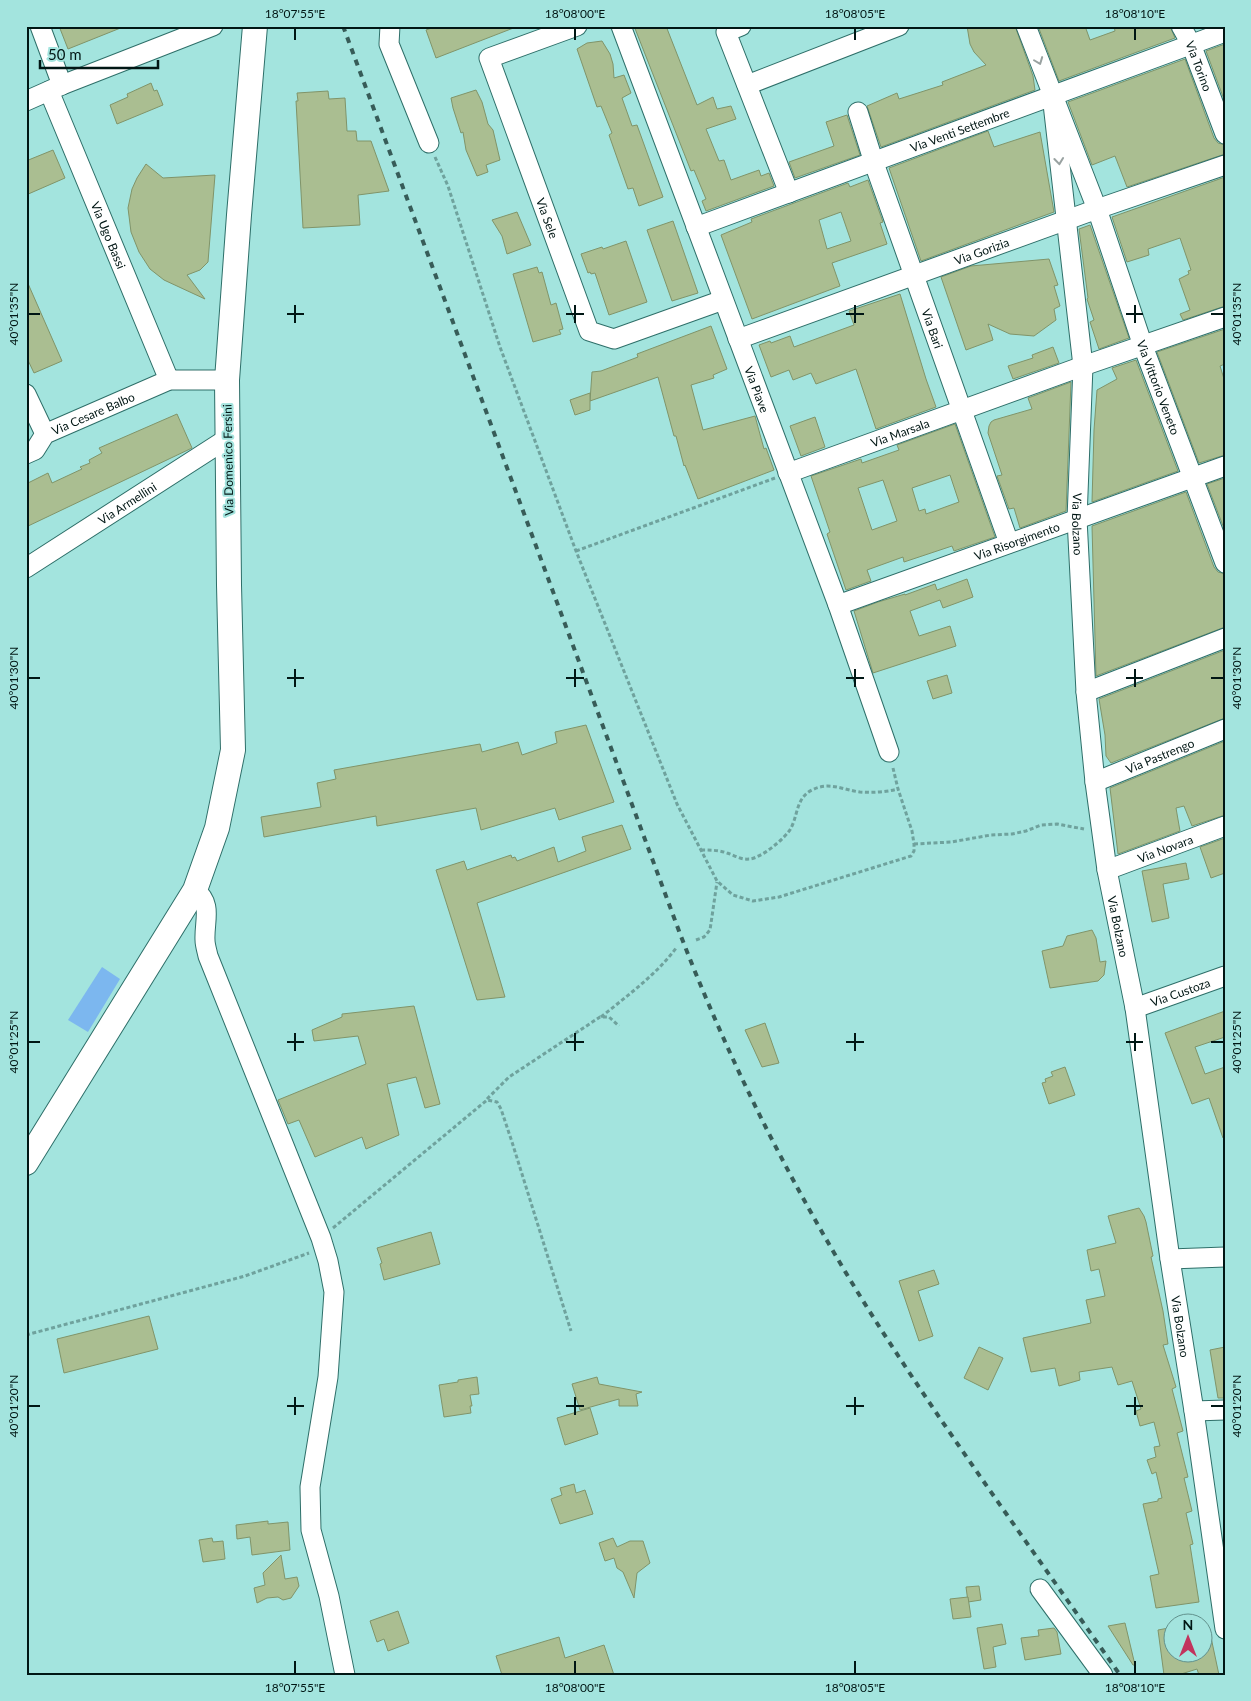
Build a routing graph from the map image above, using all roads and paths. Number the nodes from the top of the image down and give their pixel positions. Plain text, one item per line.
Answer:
1 (40, 26) edge
2 (213, 26) edge
3 (256, 26) edge
4 (390, 26) edge
5 (577, 26) edge
6 (621, 26) edge
7 (741, 26) edge
8 (899, 26) edge
9 (1026, 26) edge
10 (1181, 26) edge
11 (1225, 32) edge
12 (1191, 44) junction
13 (747, 85) junction
14 (56, 88) junction
15 (1052, 95) junction
16 (26, 101) edge
17 (858, 112) dead end
18 (1225, 134) edge
19 (429, 143) joint
20 (874, 163) junction
21 (1225, 165) edge
22 (789, 193) junction
23 (1097, 209) junction
24 (1066, 221) junction
25 (696, 228) junction
26 (914, 274) junction
27 (723, 300) junction
28 (1225, 317) edge
29 (738, 339) junction
30 (1143, 346) junction
31 (1083, 366) junction
32 (169, 380) junction
33 (227, 380) junction
34 (26, 394) edge
35 (962, 410) junction
36 (45, 434) junction
37 (228, 438) junction
38 (26, 454) edge
39 (1225, 466) edge
40 (788, 473) junction
41 (1192, 478) junction
42 (1077, 519) junction
43 (1009, 543) junction
44 (576, 551) junction
45 (1225, 563) edge
46 (26, 568) edge
47 (838, 604) junction
48 (1225, 638) edge
49 (1086, 692) junction
50 (1225, 729) edge
51 (889, 752) joint
52 (1095, 782) junction
53 (898, 789) junction
54 (1225, 826) edge
55 (1102, 834) junction
56 (914, 844) junction
57 (701, 850) junction
58 (1107, 870) junction
59 (717, 881) junction
60 (195, 890) junction
61 (696, 940) dead end
62 (677, 947) dead end
63 (1225, 976) edge
64 (1135, 1008) junction
65 (600, 1017) junction
66 (619, 1026) dead end
67 (487, 1100) junction
68 (26, 1163) edge
69 (322, 1242) junction
70 (1225, 1256) edge
71 (1170, 1259) junction
72 (571, 1331) dead end
73 (26, 1335) edge
74 (1225, 1410) edge
75 (1194, 1411) junction
76 (1221, 1580) edge
77 (1040, 1589) dead end
78 (1225, 1628) edge
79 (345, 1675) edge
80 (1103, 1675) edge

1 - 14 street, Via Ugo Bassi
2 - 14 street
3 - 33 main road, Via Domenico Fersini
4 - 19 street
5 - 27 street, Via Sele
6 - 25 street, Via Piave
7 - 13 street
8 - 13 street
9 -> 15 street
10 - 12 street, Via Torino
11 - 12 street, Via Venti Settembre
12 - 15 street, Via Venti Settembre
12 - 18 street, Via Torino
13 - 22 street
14 - 16 street
14 - 32 street, Via Ugo Bassi
15 - 20 street, Via Venti Settembre
15 - 23 street, Via Vittorio Veneto
15 -> 24 street, Via Bolzano
17 - 20 street, Via Bari
19 - 44 path
20 - 22 street, Via Venti Settembre
20 - 26 street, Via Bari
21 - 23 street, Via Gorizia
22 - 25 street, Via Venti Settembre
23 - 24 street, Via Gorizia
23 - 30 street, Via Vittorio Veneto
24 - 26 street, Via Gorizia
24 - 31 street, Via Bolzano
25 - 27 street, Via Piave
26 - 29 street, Via Gorizia
26 - 35 street, Via Bari
27 - 29 street, Via Piave
28 - 30 street, Via Marsala
29 - 40 street, Via Piave
30 - 31 street, Via Marsala
30 - 41 street, Via Vittorio Veneto
31 - 35 street, Via Marsala
31 - 42 street, Via Bolzano
32 - 33 street
32 - 36 street, Via Cesare Balbo
33 - 37 main road, Via Domenico Fersini
34 - 36 street
35 - 40 street, Via Marsala
35 - 43 street, Via Bari
36 - 38 street, Via Cesare Balbo
37 - 46 street, Via Armellini
37 - 60 main road, Via Domenico Fersini
39 - 41 street, Via Risorgimento
40 - 44 path
40 - 47 street, Via Piave
41 - 42 street, Via Risorgimento
41 - 45 street, Via Vittorio Veneto
42 - 43 street, Via Risorgimento
42 - 49 street, Via Bolzano
43 - 47 street, Via Risorgimento
44 - 57 path
47 - 51 street, Via Piave
48 - 49 street
49 - 52 street, Via Bolzano
50 - 52 street, Via Pastrengo
51 - 53 path
52 - 55 street, Via Bolzano
53 - 56 path
53 - 57 path
54 - 58 street, Via Novara
55 - 56 path
55 - 58 street, Via Bolzano
56 - 59 path
57 - 59 path
58 - 64 street, Via Bolzano
59 - 61 path
60 - 68 main road, Via Domenico Fersini
60 - 69 street
62 - 65 path
63 - 64 street, Via Custoza
64 - 71 street, Via Bolzano
65 - 66 path
65 - 67 path
67 - 69 path
67 - 72 path
69 - 73 path
69 - 79 street
70 - 71 street
71 - 75 street, Via Bolzano
74 - 75 street
75 - 76 street, Via Bolzano
76 - 78 street, Via Bolzano
77 - 80 street

